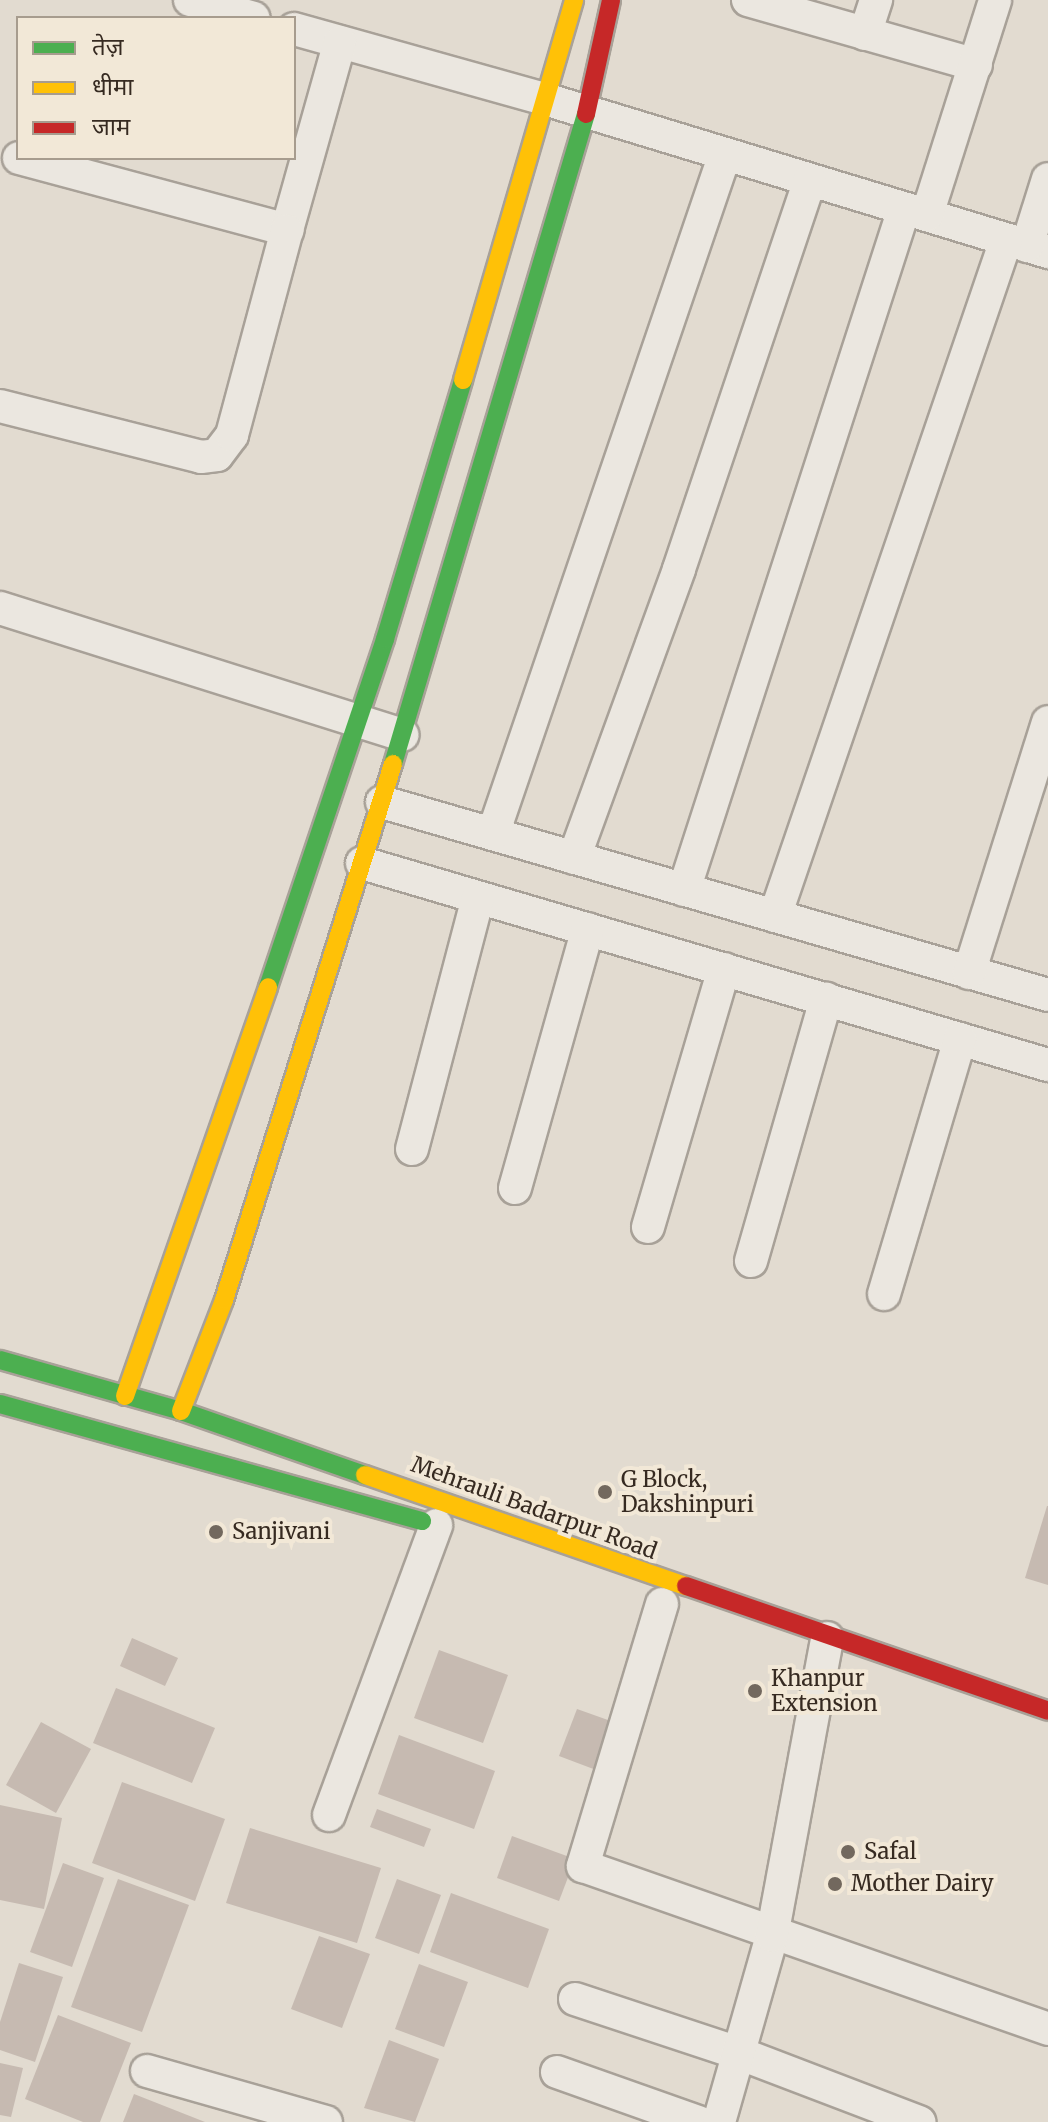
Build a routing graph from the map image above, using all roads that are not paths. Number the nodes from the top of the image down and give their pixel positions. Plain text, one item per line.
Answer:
1 (190, 0) edge
2 (574, 0) edge
3 (611, 0) edge
4 (876, 0) edge
5 (995, 0) edge
6 (762, 2) edge
7 (247, 16) edge
8 (296, 30) edge
9 (865, 34) junction
10 (340, 42) junction
11 (976, 65) junction
12 (548, 100) junction
13 (587, 112) junction
14 (725, 154) junction
15 (26, 160) edge
16 (1048, 179) edge
17 (810, 180) junction
18 (916, 212) junction
19 (287, 230) junction
20 (1027, 246) edge
21 (0, 406) edge
22 (0, 608) edge
23 (357, 722) junction
24 (1048, 722) edge
25 (402, 735) junction
26 (382, 802) junction
27 (493, 834) junction
28 (574, 858) junction
29 (362, 863) junction
30 (684, 890) junction
31 (478, 897) junction
32 (775, 916) junction
33 (588, 929) junction
34 (724, 969) junction
35 (969, 973) junction
36 (1048, 995) edge
37 (826, 999) junction
38 (960, 1039) junction
39 (1048, 1065) edge
40 (412, 1149) dead end
41 (515, 1188) dead end
42 (648, 1227) dead end
43 (751, 1261) dead end
44 (884, 1294) dead end
45 (0, 1360) edge
46 (125, 1396) junction
47 (0, 1404) edge
48 (181, 1411) junction
49 (443, 1528) joint
50 (661, 1604) dead end
51 (824, 1655) junction
52 (1048, 1711) edge
53 (329, 1815) dead end
54 (772, 1936) junction
55 (575, 1999) dead end
56 (1048, 2029) edge
57 (741, 2054) junction
58 (147, 2071) dead end
59 (557, 2072) dead end
60 (326, 2122) edge
61 (698, 2122) edge
62 (719, 2122) edge
63 (919, 2122) edge

1 - 7 street
2 - 12 street
3 - 13 street
4 - 9 street
5 - 11 street
6 - 9 street
8 - 10 street
9 - 11 street
10 - 12 street
10 - 19 street
11 - 18 street
12 - 13 street
12 - 23 street
13 - 14 street
13 - 25 street
14 - 17 street
14 - 27 street
15 - 19 street
16 - 20 street
17 - 18 street
17 - 28 street
18 - 20 street
18 - 30 street
19 - 21 street
20 - 32 street
22 - 23 street
23 - 25 street
23 - 46 street
24 - 35 street
25 - 26 street
26 - 27 street
26 - 29 street
27 - 28 street
28 - 30 street
29 - 31 street
29 - 48 street
30 - 32 street
31 - 33 street
31 - 40 street
32 - 35 street
33 - 34 street
33 - 41 street
34 - 37 street
34 - 42 street
35 - 36 street
37 - 38 street
37 - 43 street
38 - 39 street
38 - 44 street
45 - 46 street, Mehrauli Badarpur Road
46 - 48 street, Mehrauli Badarpur Road
47 - 49 street
48 - 51 street, Mehrauli Badarpur Road
49 - 53 street
50 - 54 street
51 - 52 street, Mehrauli Badarpur Road
51 - 54 street
54 - 56 street
54 - 57 street
55 - 57 street
57 - 62 street
57 - 63 street
58 - 60 street
59 - 61 street

